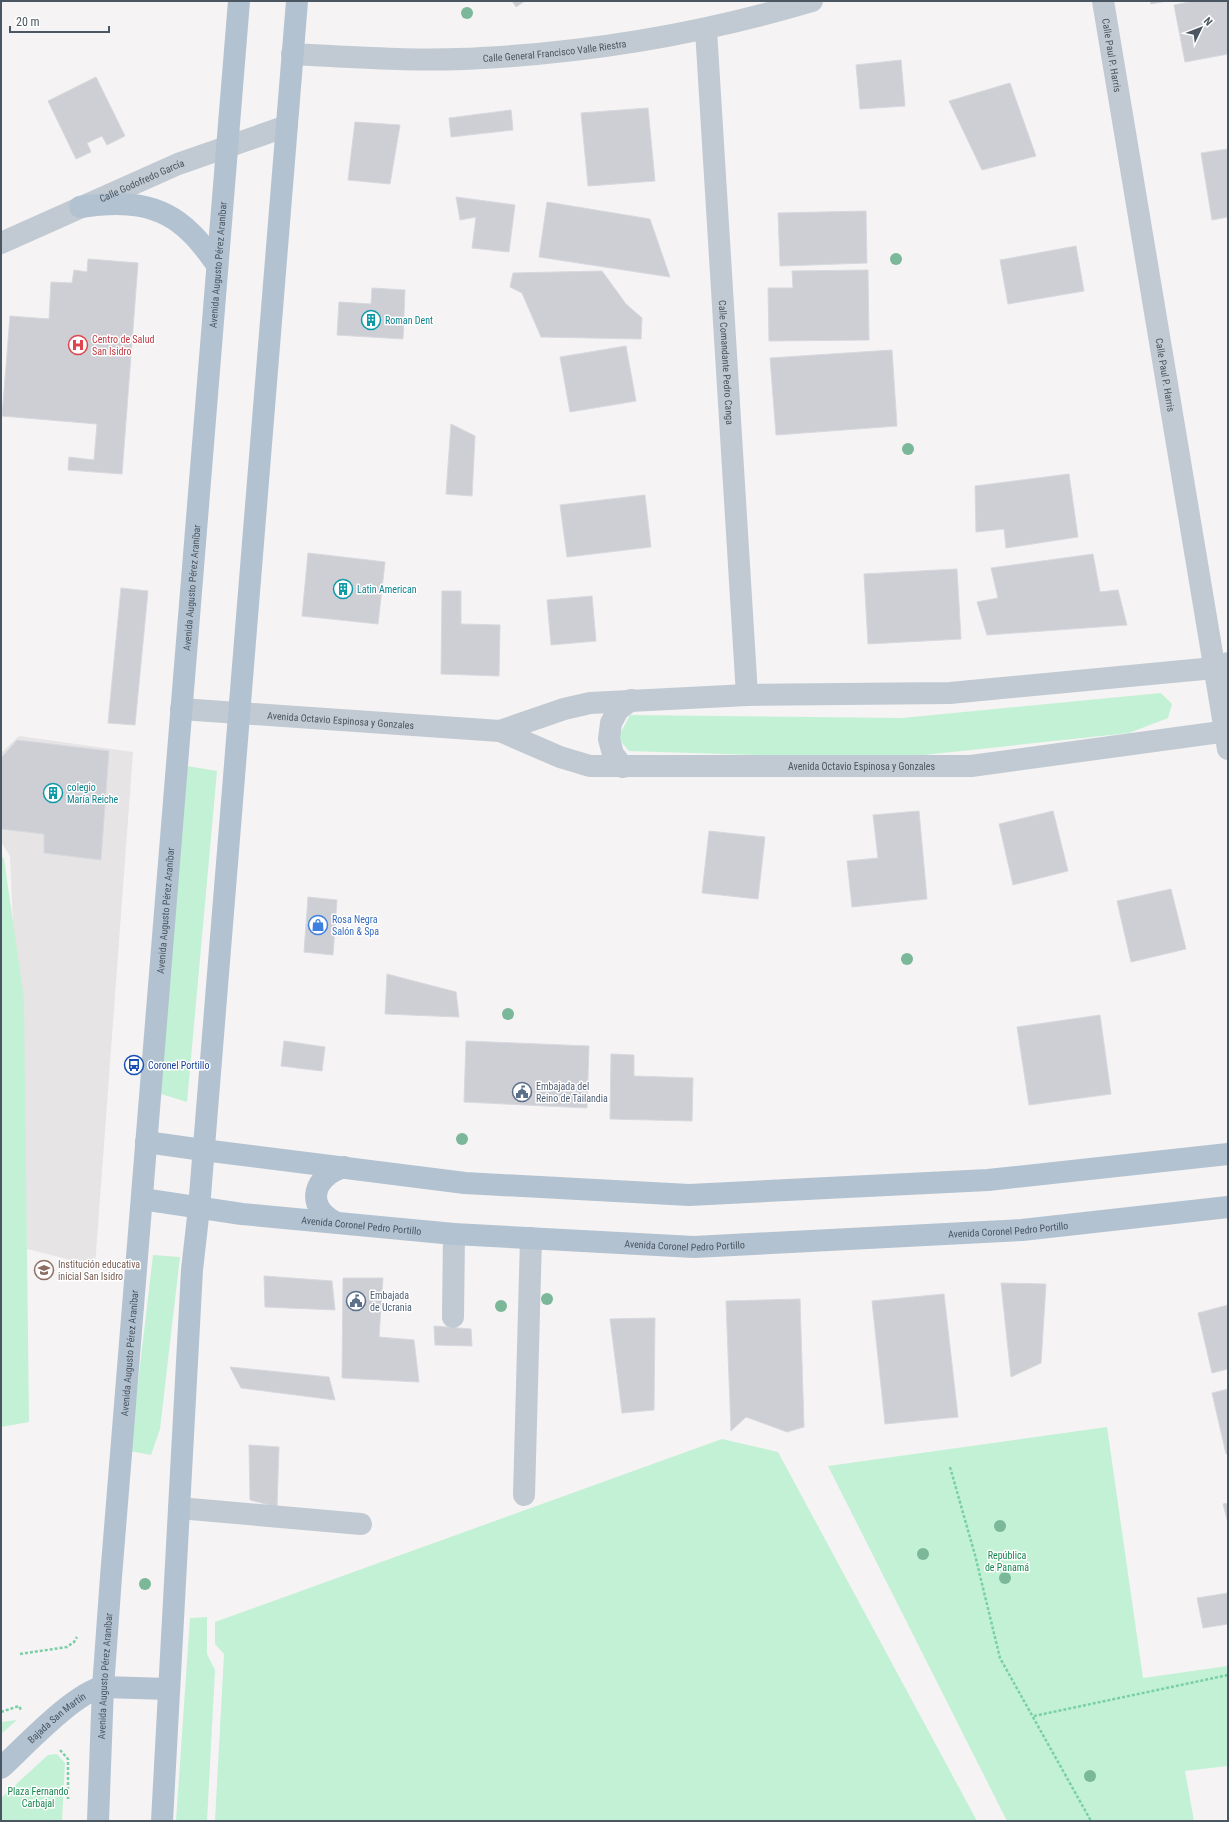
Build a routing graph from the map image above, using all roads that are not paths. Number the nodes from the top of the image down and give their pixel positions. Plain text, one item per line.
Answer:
1 (239, 1) edge
2 (812, 1) edge
3 (1103, 1) edge
4 (298, 2) edge
5 (706, 30) junction
6 (292, 54) junction
7 (286, 126) junction
8 (227, 147) junction
9 (80, 207) junction
10 (1, 243) edge
11 (217, 266) junction
12 (1221, 665) edge
13 (747, 695) junction
14 (631, 700) junction
15 (182, 709) junction
16 (239, 713) junction
17 (500, 731) junction
18 (1227, 737) edge
19 (624, 766) junction
20 (146, 1142) junction
21 (203, 1150) junction
22 (1228, 1154) edge
23 (344, 1167) junction
24 (142, 1199) junction
25 (1228, 1207) edge
26 (199, 1208) junction
27 (335, 1222) junction
28 (454, 1234) junction
29 (531, 1238) junction
30 (453, 1317) dead end
31 (524, 1495) dead end
32 (179, 1508) junction
33 (361, 1524) dead end
34 (103, 1687) junction
35 (168, 1689) junction
36 (1, 1768) edge
37 (98, 1821) edge
38 (162, 1821) edge

1 - 8 main road, Avenida Augusto Pérez Araníbar
2 - 5 street, Calle General Francisco Valle Riestra
3 - 12 street, Calle Paul P. Harris
4 - 6 main road
5 - 6 street, Calle General Francisco Valle Riestra
5 - 13 street, Calle Comandante Pedro Canga
6 - 7 main road
7 - 8 street, Calle Godofredo García
7 - 16 main road
8 - 9 street, Calle Godofredo García
8 - 11 main road, Avenida Augusto Pérez Araníbar
9 - 10 street, Calle Godofredo García
9 - 11 main road
11 - 15 main road, Avenida Augusto Pérez Araníbar
12 - 13 street, Avenida Octavio Espinosa y Gonzales
12 - 18 street, Calle Paul P. Harris
13 - 14 street, Avenida Octavio Espinosa y Gonzales
14 - 17 street, Avenida Octavio Espinosa y Gonzales
14 - 19 street
15 - 16 street, Avenida Octavio Espinosa y Gonzales
15 - 20 main road, Avenida Augusto Pérez Araníbar
16 - 17 street, Avenida Octavio Espinosa y Gonzales
16 - 21 main road
17 - 19 street, Avenida Octavio Espinosa y Gonzales
18 - 19 street, Avenida Octavio Espinosa y Gonzales
20 - 21 main road
20 - 24 main road, Avenida Augusto Pérez Araníbar
21 - 23 main road
21 - 26 main road
22 - 23 main road
23 - 27 main road
24 - 26 main road, Avenida Coronel Pedro Portillo
24 - 34 main road, Avenida Augusto Pérez Araníbar
25 - 29 main road, Avenida Coronel Pedro Portillo
26 - 27 main road, Avenida Coronel Pedro Portillo
26 - 32 main road
27 - 28 main road, Avenida Coronel Pedro Portillo
28 - 29 main road, Avenida Coronel Pedro Portillo
28 - 30 street
29 - 31 street
32 - 33 street
32 - 35 main road
34 - 35 main road, Bajada San Martín
34 - 36 main road, Bajada San Martín
34 - 37 main road, Avenida Augusto Pérez Araníbar
35 - 38 main road

